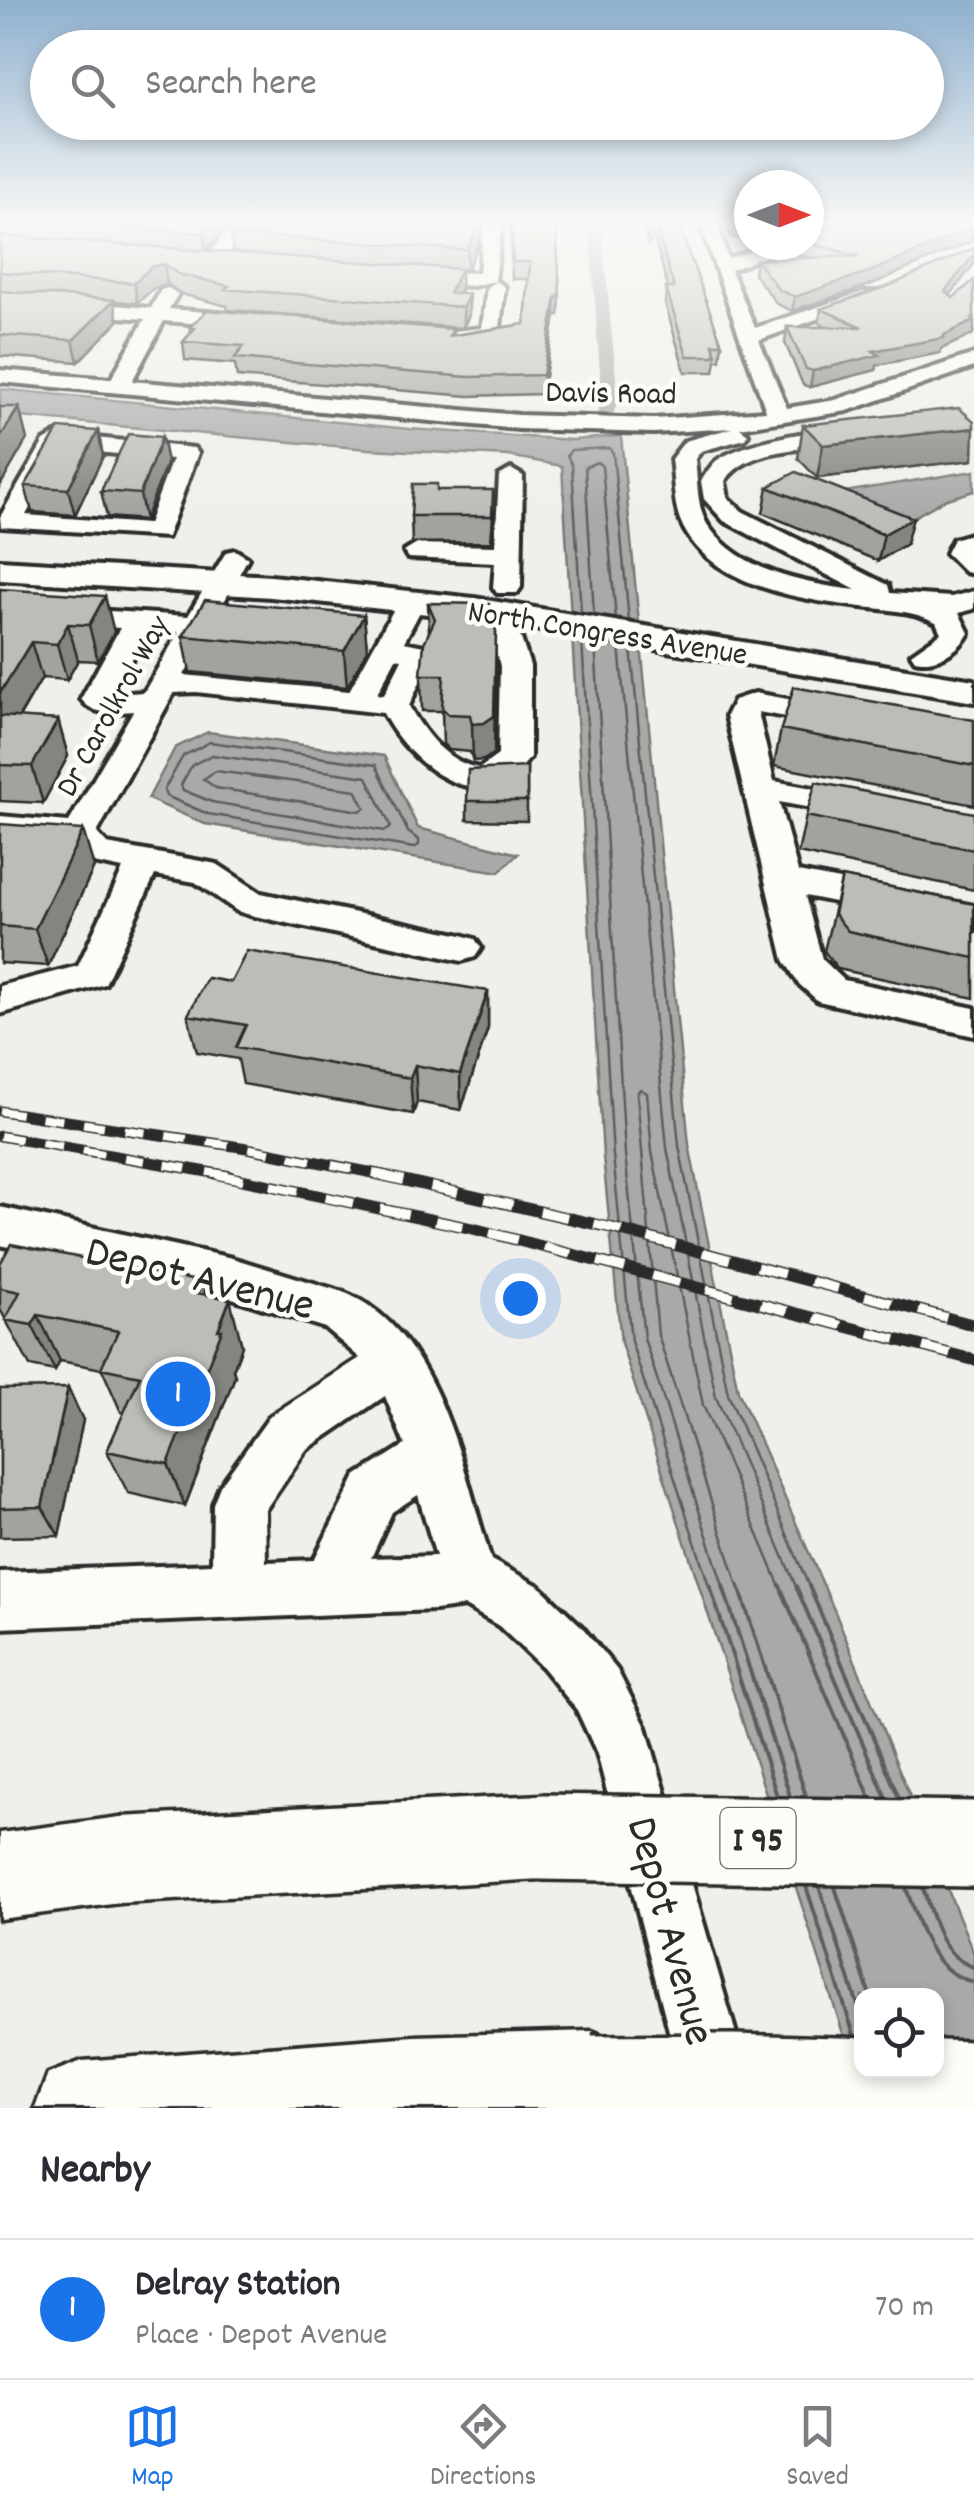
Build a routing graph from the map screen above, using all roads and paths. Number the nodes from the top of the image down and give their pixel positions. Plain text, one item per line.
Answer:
1 (165, 319) edge
2 (224, 319) edge
3 (493, 319) edge
4 (740, 319) edge
5 (796, 319) edge
6 (272, 323) edge
7 (423, 336) edge
8 (747, 336) junction
9 (974, 360) edge
10 (0, 376) edge
11 (128, 388) junction
12 (779, 416) junction
13 (123, 447) junction
14 (511, 476) dead end
15 (687, 486) junction
16 (714, 487) junction
17 (80, 538) junction
18 (974, 541) edge
19 (0, 546) edge
20 (417, 552) dead end
21 (974, 566) edge
22 (0, 570) edge
23 (228, 570) junction
24 (524, 593) junction
25 (411, 602) junction
26 (952, 608) edge
27 (0, 612) edge
28 (138, 621) junction
29 (198, 621) junction
30 (239, 621) edge
31 (673, 627) junction
32 (354, 634) edge
33 (389, 643) junction
34 (925, 654) junction
35 (973, 662) edge
36 (894, 678) junction
37 (974, 691) edge
38 (158, 693) junction
39 (358, 701) junction
40 (394, 706) junction
41 (883, 725) edge
42 (759, 788) junction
43 (0, 827) edge
44 (974, 828) edge
45 (79, 834) junction
46 (144, 862) junction
47 (782, 880) junction
48 (974, 918) edge
49 (462, 948) dead end
50 (0, 1000) edge
51 (974, 1022) edge
52 (0, 1226) edge
53 (394, 1363) junction
54 (433, 1456) junction
55 (469, 1578) junction
56 (330, 1586) junction
57 (238, 1590) junction
58 (0, 1600) edge
59 (974, 1844) edge
60 (0, 1876) edge
61 (974, 2084) edge
62 (82, 2108) edge
63 (723, 2108) edge

1 - 11 street
2 - 6 street
3 - 7 street
4 - 8 street
5 - 8 street
8 - 12 street
9 - 12 street, Davis Road
10 - 11 street, Davis Road
11 - 12 street, Davis Road
13 - 17 street
13 - 17 street
13 - 17 street
14 - 24 street
15 - 16 street
15 - 16 street
15 - 26 street
16 - 26 street
17 - 19 main road, North Congress Avenue
17 - 23 main road, North Congress Avenue
18 - 21 street
20 - 24 street
22 - 23 main road, North Congress Avenue
23 - 24 main road, North Congress Avenue
23 - 25 main road, North Congress Avenue
23 - 29 street, Dr Carolkrol Way
24 - 25 main road, North Congress Avenue
24 - 31 main road, North Congress Avenue
24 - 40 street
25 - 33 street
26 - 34 street
27 - 28 street
28 - 29 street
28 - 38 street
29 - 30 street
29 - 38 street, Dr Carolkrol Way
31 - 34 main road, North Congress Avenue
31 - 36 main road, North Congress Avenue
32 - 33 street
33 - 39 street
33 - 40 street
34 - 35 main road, North Congress Avenue
35 - 36 main road
36 - 37 main road, North Congress Avenue
38 - 39 street
38 - 45 street, Dr Carolkrol Way
39 - 40 street
41 - 42 street
42 - 44 street
42 - 47 street
43 - 45 street
45 - 46 street
46 - 49 street
46 - 50 street
47 - 48 street
47 - 51 street
52 - 53 street, Depot Avenue
53 - 54 street, Depot Avenue
53 - 57 street
54 - 55 street, Depot Avenue
54 - 56 street
55 - 56 street
55 - 63 street, Depot Avenue
56 - 57 street
57 - 58 street
59 - 60 highway, I 95, bridge
61 - 62 highway, bridge

